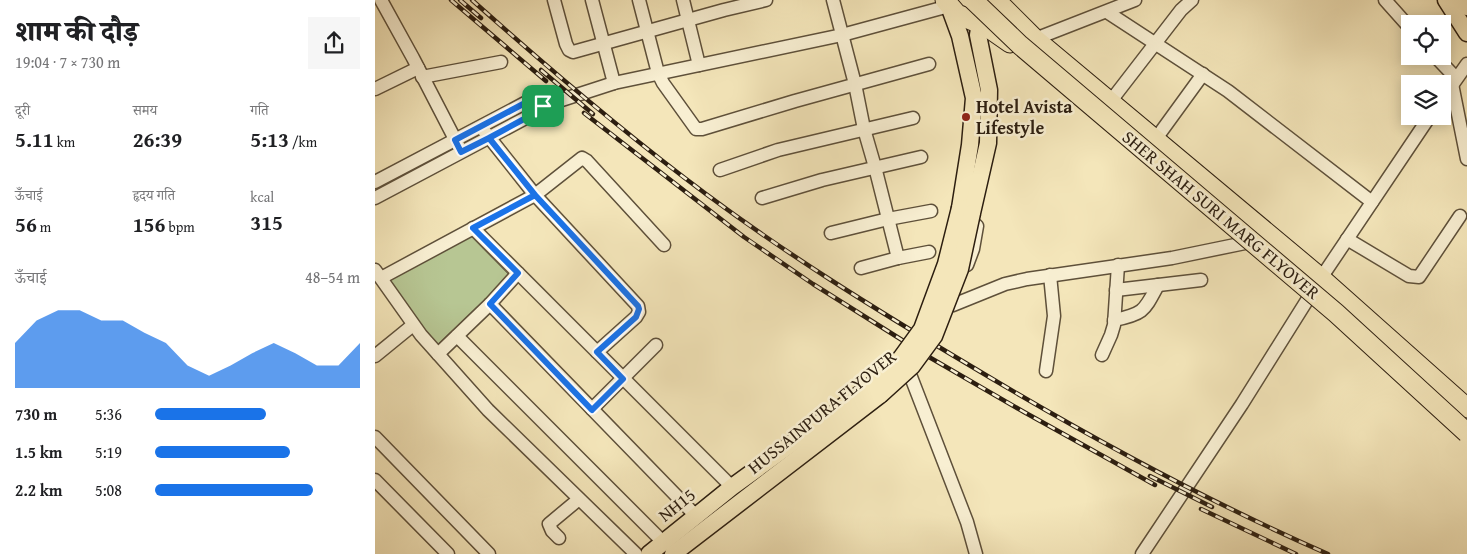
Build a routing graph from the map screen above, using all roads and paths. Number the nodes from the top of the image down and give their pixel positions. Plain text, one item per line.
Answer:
1 (381, 0) edge
2 (554, 0) edge
3 (592, 0) edge
4 (639, 0) edge
5 (683, 0) edge
6 (766, 0) edge
7 (833, 0) edge
8 (973, 0) edge
9 (996, 0) edge
10 (1135, 0) edge
11 (1192, 0) edge
12 (1385, 0) edge
13 (1446, 0) edge
14 (1462, 0) edge
15 (947, 3) edge
16 (723, 5) edge
17 (1467, 7) edge
18 (1107, 12) junction
19 (980, 15) edge
20 (1401, 18) edge
21 (689, 21) junction
22 (647, 32) junction
23 (1467, 33) edge
24 (842, 35) junction
25 (1035, 39) junction
26 (602, 43) junction
27 (1156, 44) junction
28 (501, 62) dead end
29 (699, 64) junction
30 (929, 64) dead end
31 (1467, 64) edge
32 (984, 65) junction
33 (1442, 65) edge
34 (420, 73) junction
35 (658, 73) junction
36 (1203, 74) junction
37 (1454, 81) junction
38 (614, 83) junction
39 (855, 84) junction
40 (1451, 86) edge
41 (375, 89) edge
42 (1111, 102) junction
43 (913, 118) dead end
44 (1424, 125) edge
45 (864, 129) junction
46 (485, 132) junction
47 (1155, 140) junction
48 (458, 146) junction
49 (921, 158) dead end
50 (1467, 159) edge
51 (875, 167) junction
52 (719, 170) dead end
53 (375, 182) edge
54 (535, 195) junction
55 (375, 198) edge
56 (762, 198) dead end
57 (1371, 202) junction
58 (966, 210) junction
59 (931, 211) dead end
60 (1460, 216) dead end
61 (888, 219) junction
62 (473, 228) junction
63 (831, 233) dead end
64 (1347, 239) junction
65 (1245, 243) junction
66 (663, 245) dead end
67 (929, 252) dead end
68 (898, 258) junction
69 (1118, 266) junction
70 (861, 268) dead end
71 (518, 273) junction
72 (377, 274) edge
73 (1050, 275) junction
74 (1321, 278) junction
75 (1201, 280) dead end
76 (1158, 285) junction
77 (1116, 290) junction
78 (1309, 298) junction
79 (490, 304) junction
80 (1114, 320) junction
81 (413, 325) junction
82 (457, 336) junction
83 (656, 345) dead end
84 (597, 352) junction
85 (439, 354) junction
86 (1102, 355) dead end
87 (375, 356) edge
88 (1046, 371) dead end
89 (911, 377) dead end
90 (623, 379) junction
91 (1467, 408) edge
92 (592, 410) junction
93 (1467, 418) edge
94 (1467, 433) edge
95 (375, 437) edge
96 (1467, 444) edge
97 (375, 480) edge
98 (735, 484) junction
99 (579, 499) junction
100 (695, 515) junction
101 (559, 538) dead end
102 (668, 548) edge
103 (448, 554) edge
104 (489, 554) edge
105 (636, 554) edge
106 (649, 554) edge
107 (976, 554) edge
108 (1142, 554) edge

1 - 34 street
2 - 26 street
3 - 26 street
4 - 22 street
5 - 21 street
6 - 16 street
7 - 24 street
8 - 94 highway, SHER SHAH SURI MARG FLYOVER, bridge
9 - 19 highway
9 - 25 highway
10 - 18 street
11 - 27 street
12 - 20 street
13 - 23 main road
14 - 17 main road
15 - 19 highway
15 - 24 street
15 - 58 main road, HUSSAINPURA FLYOVER
16 - 21 street
18 - 25 street
18 - 27 street
19 - 32 main road
19 - 65 highway
19 - 93 highway, SHER SHAH SURI MARG FLYOVER
21 - 22 street
21 - 29 street
22 - 26 street
22 - 35 street
24 - 29 street
24 - 39 street
25 - 42 highway
26 - 38 street
27 - 36 street
27 - 42 street
28 - 34 street
29 - 35 street
30 - 39 street
31 - 37 street
32 - 58 main road, HUSSAINPURA FLYOVER
32 - 73 street
33 - 37 street
34 - 41 street
34 - 48 street
35 - 38 street
35 - 39 street
36 - 47 street
36 - 57 street
37 - 40 street
37 - 50 street
38 - 46 street
39 - 45 street
42 - 47 highway
43 - 45 street
44 - 57 street
45 - 51 street
45 - 52 street
46 - 48 street
46 - 54 street
47 - 74 highway
48 - 53 street
48 - 55 street
49 - 51 street
51 - 56 street
51 - 61 street
54 - 62 street
54 - 66 street
54 - 84 street
57 - 64 street
58 - 98 main road, HUSSAINPURA FLYOVER, bridge
58 - 102 main road, HUSSAINPURA FLYOVER, bridge
59 - 61 street
60 - 64 street
61 - 63 street
61 - 68 street
62 - 71 street
62 - 72 street
64 - 74 street
65 - 69 street
65 - 78 highway
67 - 68 street
68 - 70 street
69 - 73 street
69 - 77 street
71 - 79 street
71 - 84 street
72 - 81 street
73 - 88 street
74 - 78 street
74 - 91 highway
75 - 76 street
76 - 77 street
76 - 80 street
77 - 80 street
78 - 96 highway
78 - 108 street
79 - 82 street
79 - 92 street
80 - 86 street
81 - 85 street
81 - 87 street
82 - 85 street
82 - 102 street
83 - 90 street
84 - 90 street
85 - 99 street
89 - 107 street
90 - 92 street
90 - 98 street
92 - 100 street
95 - 104 street
97 - 103 street
98 - 100 main road, NH15
99 - 101 street
99 - 105 street
100 - 102 main road, NH15
102 - 106 main road, NH15

